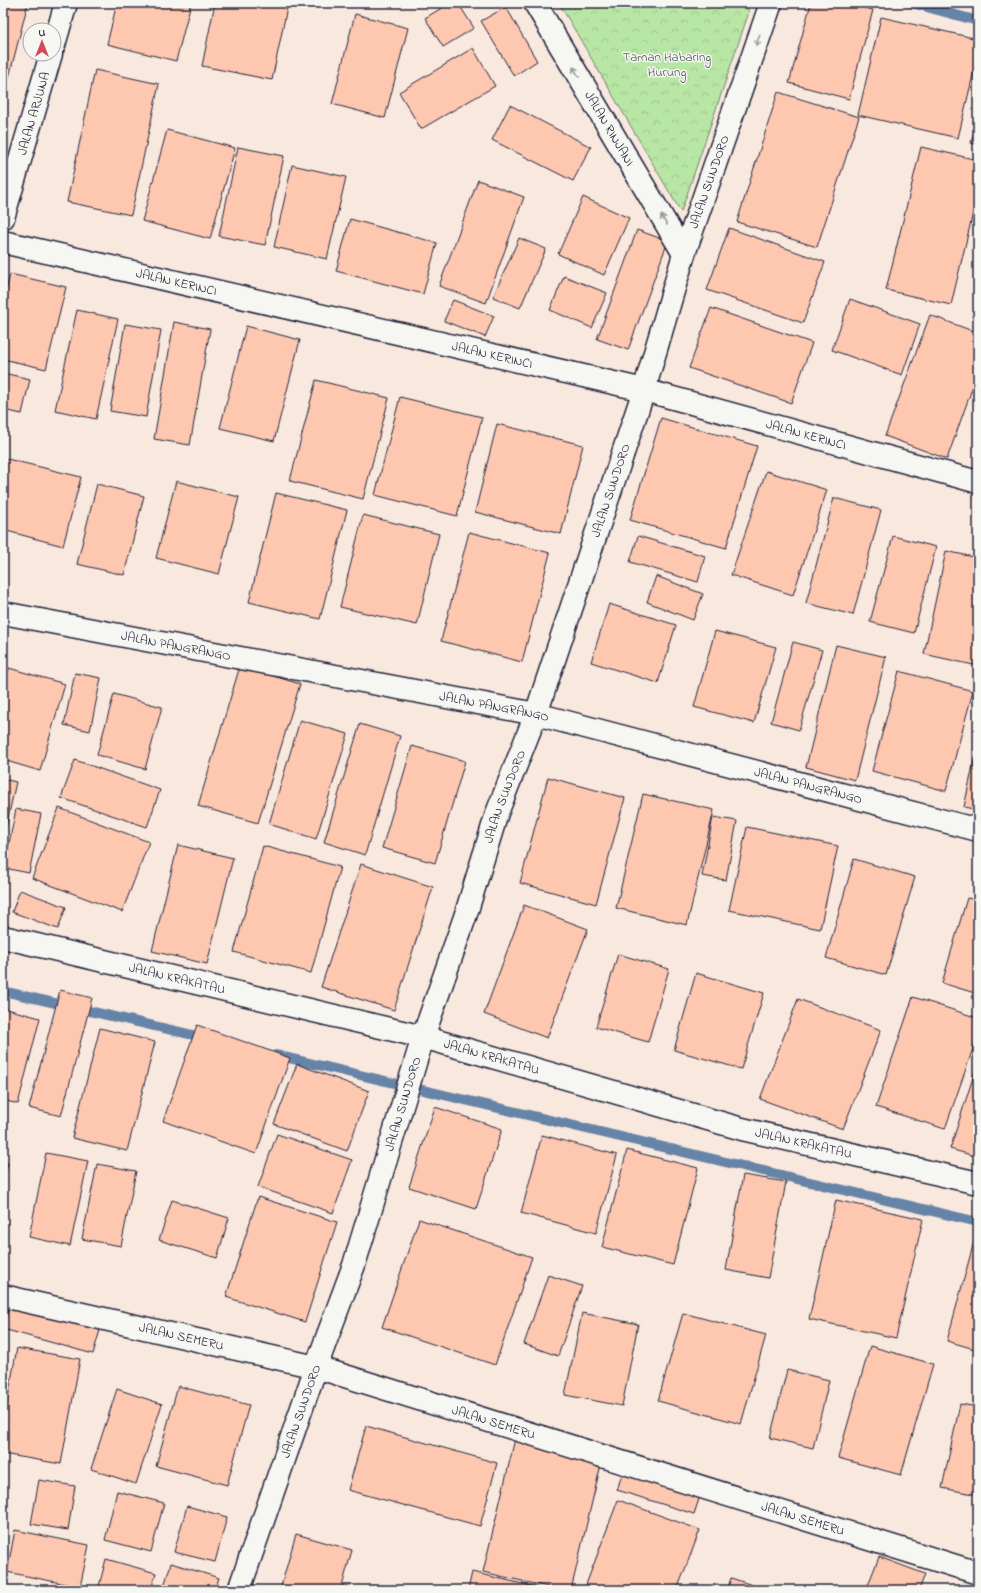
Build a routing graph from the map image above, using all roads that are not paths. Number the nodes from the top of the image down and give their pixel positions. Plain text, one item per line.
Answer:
1 (66, 3) edge
2 (535, 3) edge
3 (771, 3) edge
4 (61, 22) edge
5 (49, 62) edge
6 (3, 218) edge
7 (3, 242) edge
8 (684, 254) junction
9 (644, 390) junction
10 (978, 482) edge
11 (3, 613) edge
12 (536, 714) junction
13 (978, 830) edge
14 (3, 937) edge
15 (423, 1037) junction
16 (978, 1183) edge
17 (3, 1296) edge
18 (316, 1367) junction
19 (978, 1573) edge
20 (239, 1590) edge

1 - 4 street
8 -> 2 street, JALAN RINJANI
3 -> 8 street, JALAN SUNDORO
5 - 6 street, JALAN ARJUNA
7 - 9 street, JALAN KERINCI
8 - 9 street, JALAN SUNDORO
9 - 10 street, JALAN KERINCI
9 - 12 street, JALAN SUNDORO
11 - 12 street, JALAN PANGRANGO
12 - 13 street, JALAN PANGRANGO
12 - 15 street, JALAN SUNDORO
14 - 15 street, JALAN KRAKATAU
15 - 16 street, JALAN KRAKATAU
15 - 18 street, JALAN SUNDORO
17 - 18 street, JALAN SEMERU
18 - 19 street, JALAN SEMERU
18 - 20 street, JALAN SUNDORO

